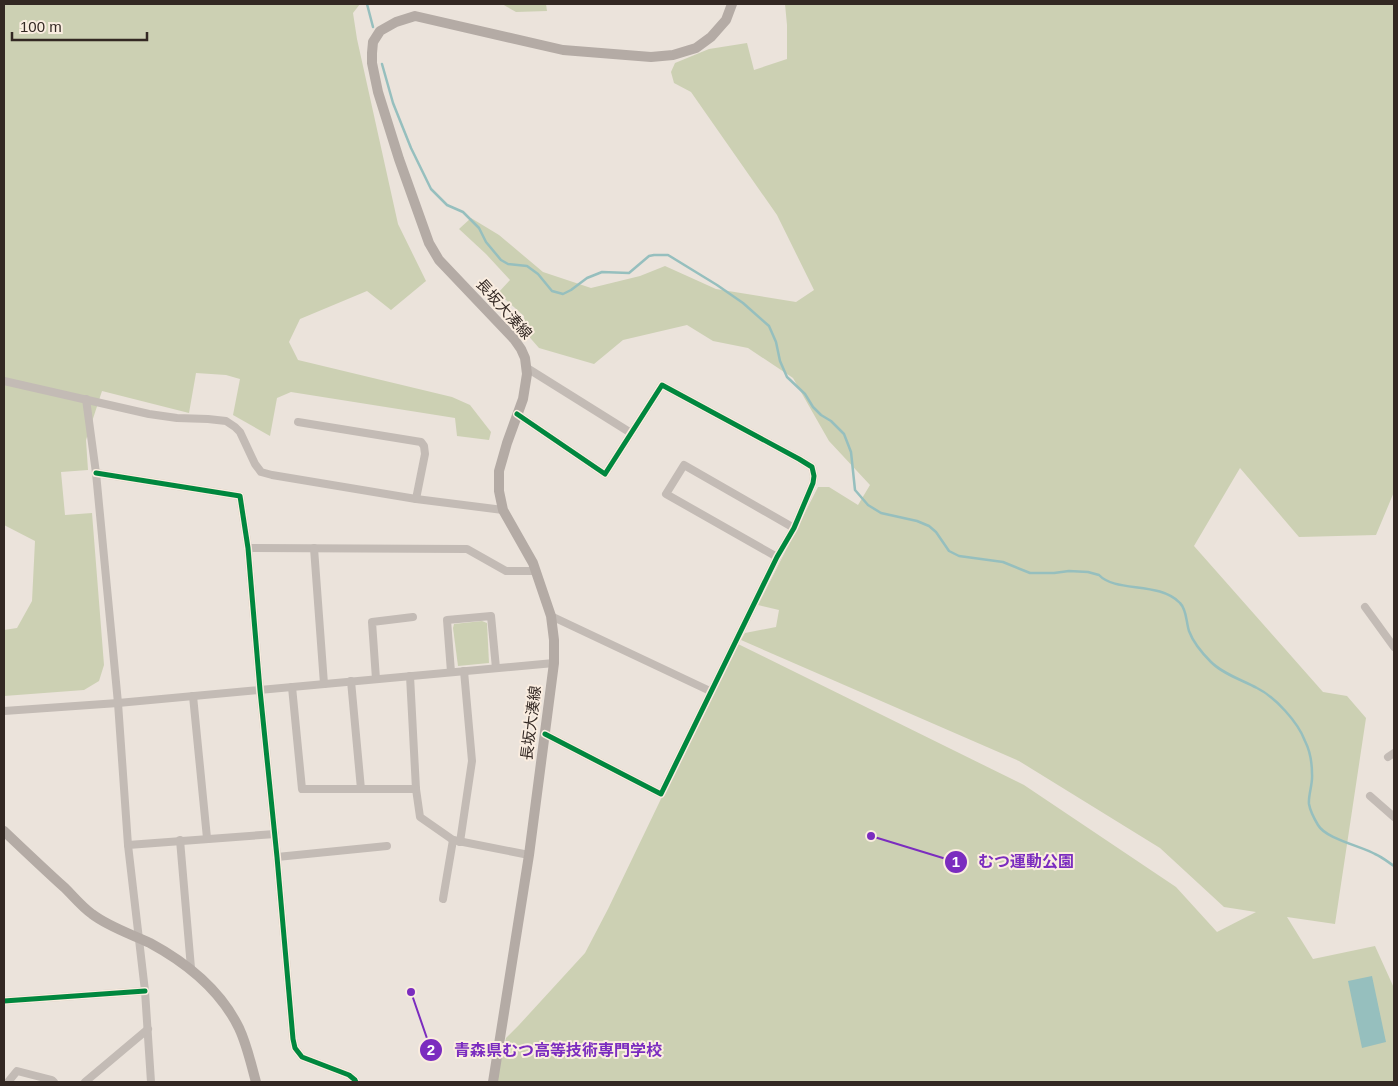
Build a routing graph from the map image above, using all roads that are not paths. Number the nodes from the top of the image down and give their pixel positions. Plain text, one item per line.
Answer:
1 (732, 4) edge
2 (527, 368) junction
3 (4, 382) edge
4 (86, 399) junction
5 (517, 414) junction
6 (298, 422) dead end
7 (631, 433) junction
8 (96, 473) junction
9 (416, 499) junction
10 (503, 510) junction
11 (794, 528) junction
12 (248, 548) junction
13 (314, 548) junction
14 (777, 558) junction
15 (535, 571) junction
16 (1365, 608) dead end
17 (551, 616) junction
18 (413, 617) dead end
19 (1394, 645) edge
20 (554, 663) junction
21 (496, 668) junction
22 (464, 671) junction
23 (451, 672) junction
24 (410, 676) junction
25 (376, 679) junction
26 (351, 681) junction
27 (324, 684) junction
28 (292, 687) junction
29 (260, 690) junction
30 (710, 691) junction
31 (193, 696) junction
32 (118, 703) junction
33 (4, 712) edge
34 (545, 734) junction
35 (361, 789) junction
36 (416, 789) junction
37 (1370, 796) dead end
38 (1394, 817) edge
39 (4, 831) edge
40 (274, 834) junction
41 (207, 838) junction
42 (180, 840) junction
43 (457, 841) junction
44 (128, 845) junction
45 (387, 846) dead end
46 (529, 855) junction
47 (277, 857) junction
48 (443, 899) dead end
49 (138, 938) junction
50 (191, 968) junction
51 (145, 991) junction
52 (4, 1001) edge
53 (148, 1029) junction
54 (8, 1082) edge
55 (54, 1082) edge
56 (85, 1082) edge
57 (151, 1082) edge
58 (256, 1082) edge
59 (356, 1082) edge
60 (493, 1082) edge

1 - 2 main road, 長坂大湊線
2 - 5 main road, 長坂大湊線
2 - 7 street
3 - 4 street
4 - 8 street
4 - 9 street
5 - 7 street
5 - 10 main road, 長坂大湊線
6 - 9 street
7 - 11 street
8 - 12 street
8 - 32 street
9 - 10 street
10 - 15 main road, 長坂大湊線
11 - 14 street
11 - 14 street
12 - 13 street
12 - 29 street
13 - 15 street
13 - 27 street
14 - 30 street
15 - 17 main road, 長坂大湊線
16 - 19 street
17 - 20 main road, 長坂大湊線
17 - 30 street
18 - 25 street
20 - 21 street
20 - 34 main road, 長坂大湊線
21 - 22 street
21 - 23 street
22 - 23 street
22 - 43 street
23 - 24 street
24 - 25 street
24 - 36 street
25 - 26 street
26 - 27 street
26 - 35 street
27 - 28 street
28 - 29 street
28 - 35 street
29 - 31 street
29 - 40 street
30 - 34 street
31 - 32 street
31 - 41 street
32 - 33 street
32 - 44 street
34 - 46 main road, 長坂大湊線
35 - 36 street
36 - 43 street
37 - 38 street
39 - 49 main road
40 - 41 street
40 - 47 street
41 - 42 street
42 - 44 street
42 - 50 street
43 - 46 street
43 - 48 street
44 - 49 street
45 - 47 street
46 - 60 main road, 長坂大湊線
47 - 59 street
49 - 50 main road
49 - 51 street
50 - 58 main road
51 - 52 street
51 - 53 street
53 - 56 street
53 - 57 street
54 - 55 street

